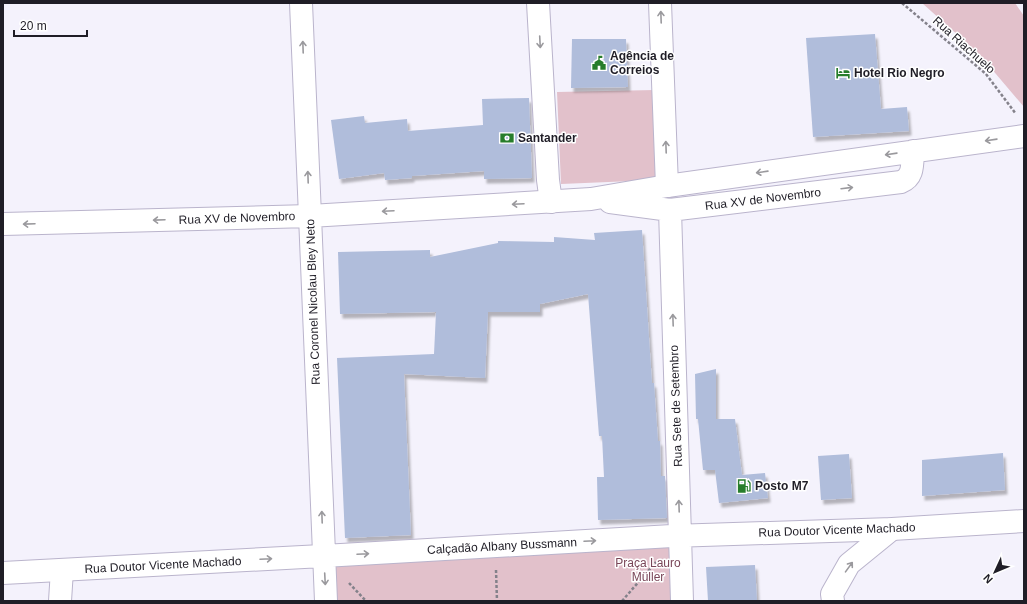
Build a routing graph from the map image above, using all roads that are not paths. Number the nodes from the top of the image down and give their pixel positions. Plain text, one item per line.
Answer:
1 (301, 3) edge
2 (538, 3) edge
3 (660, 3) edge
4 (1021, 126) edge
5 (913, 151) junction
6 (667, 186) junction
7 (591, 199) junction
8 (551, 202) junction
9 (670, 210) junction
10 (310, 216) junction
11 (3, 224) edge
12 (1024, 521) edge
13 (892, 529) junction
14 (680, 536) junction
15 (324, 556) junction
16 (62, 570) junction
17 (3, 573) edge
18 (60, 601) edge
19 (326, 601) edge
20 (682, 601) edge
21 (833, 601) edge

10 -> 1 main road, Rua Coronel Nicolau Bley Neto
2 -> 8 main road
6 -> 3 main road
4 -> 5 main road, Rua XV de Novembro
5 -> 6 main road, Rua XV de Novembro
9 -> 5 main road, Rua XV de Novembro
6 - 7 main road, Rua XV de Novembro
7 - 8 main road, Rua XV de Novembro
7 - 9 main road, Rua XV de Novembro
8 -> 10 main road, Rua XV de Novembro
14 -> 9 main road, Rua Sete de Setembro
10 -> 11 main road, Rua XV de Novembro
15 -> 10 main road, Rua Coronel Nicolau Bley Neto
12 - 13 main road, Rua Doutor Vicente Machado
13 - 14 main road, Rua Doutor Vicente Machado
21 -> 13 main road
15 -> 14 main road, Calçadão Albany Bussmann
14 - 20 main road, Rua Sete de Setembro
16 -> 15 main road, Rua Doutor Vicente Machado
15 -> 19 main road, Rua Coronel Nicolau Bley Neto
16 - 17 main road, Rua Doutor Vicente Machado
16 - 18 main road

